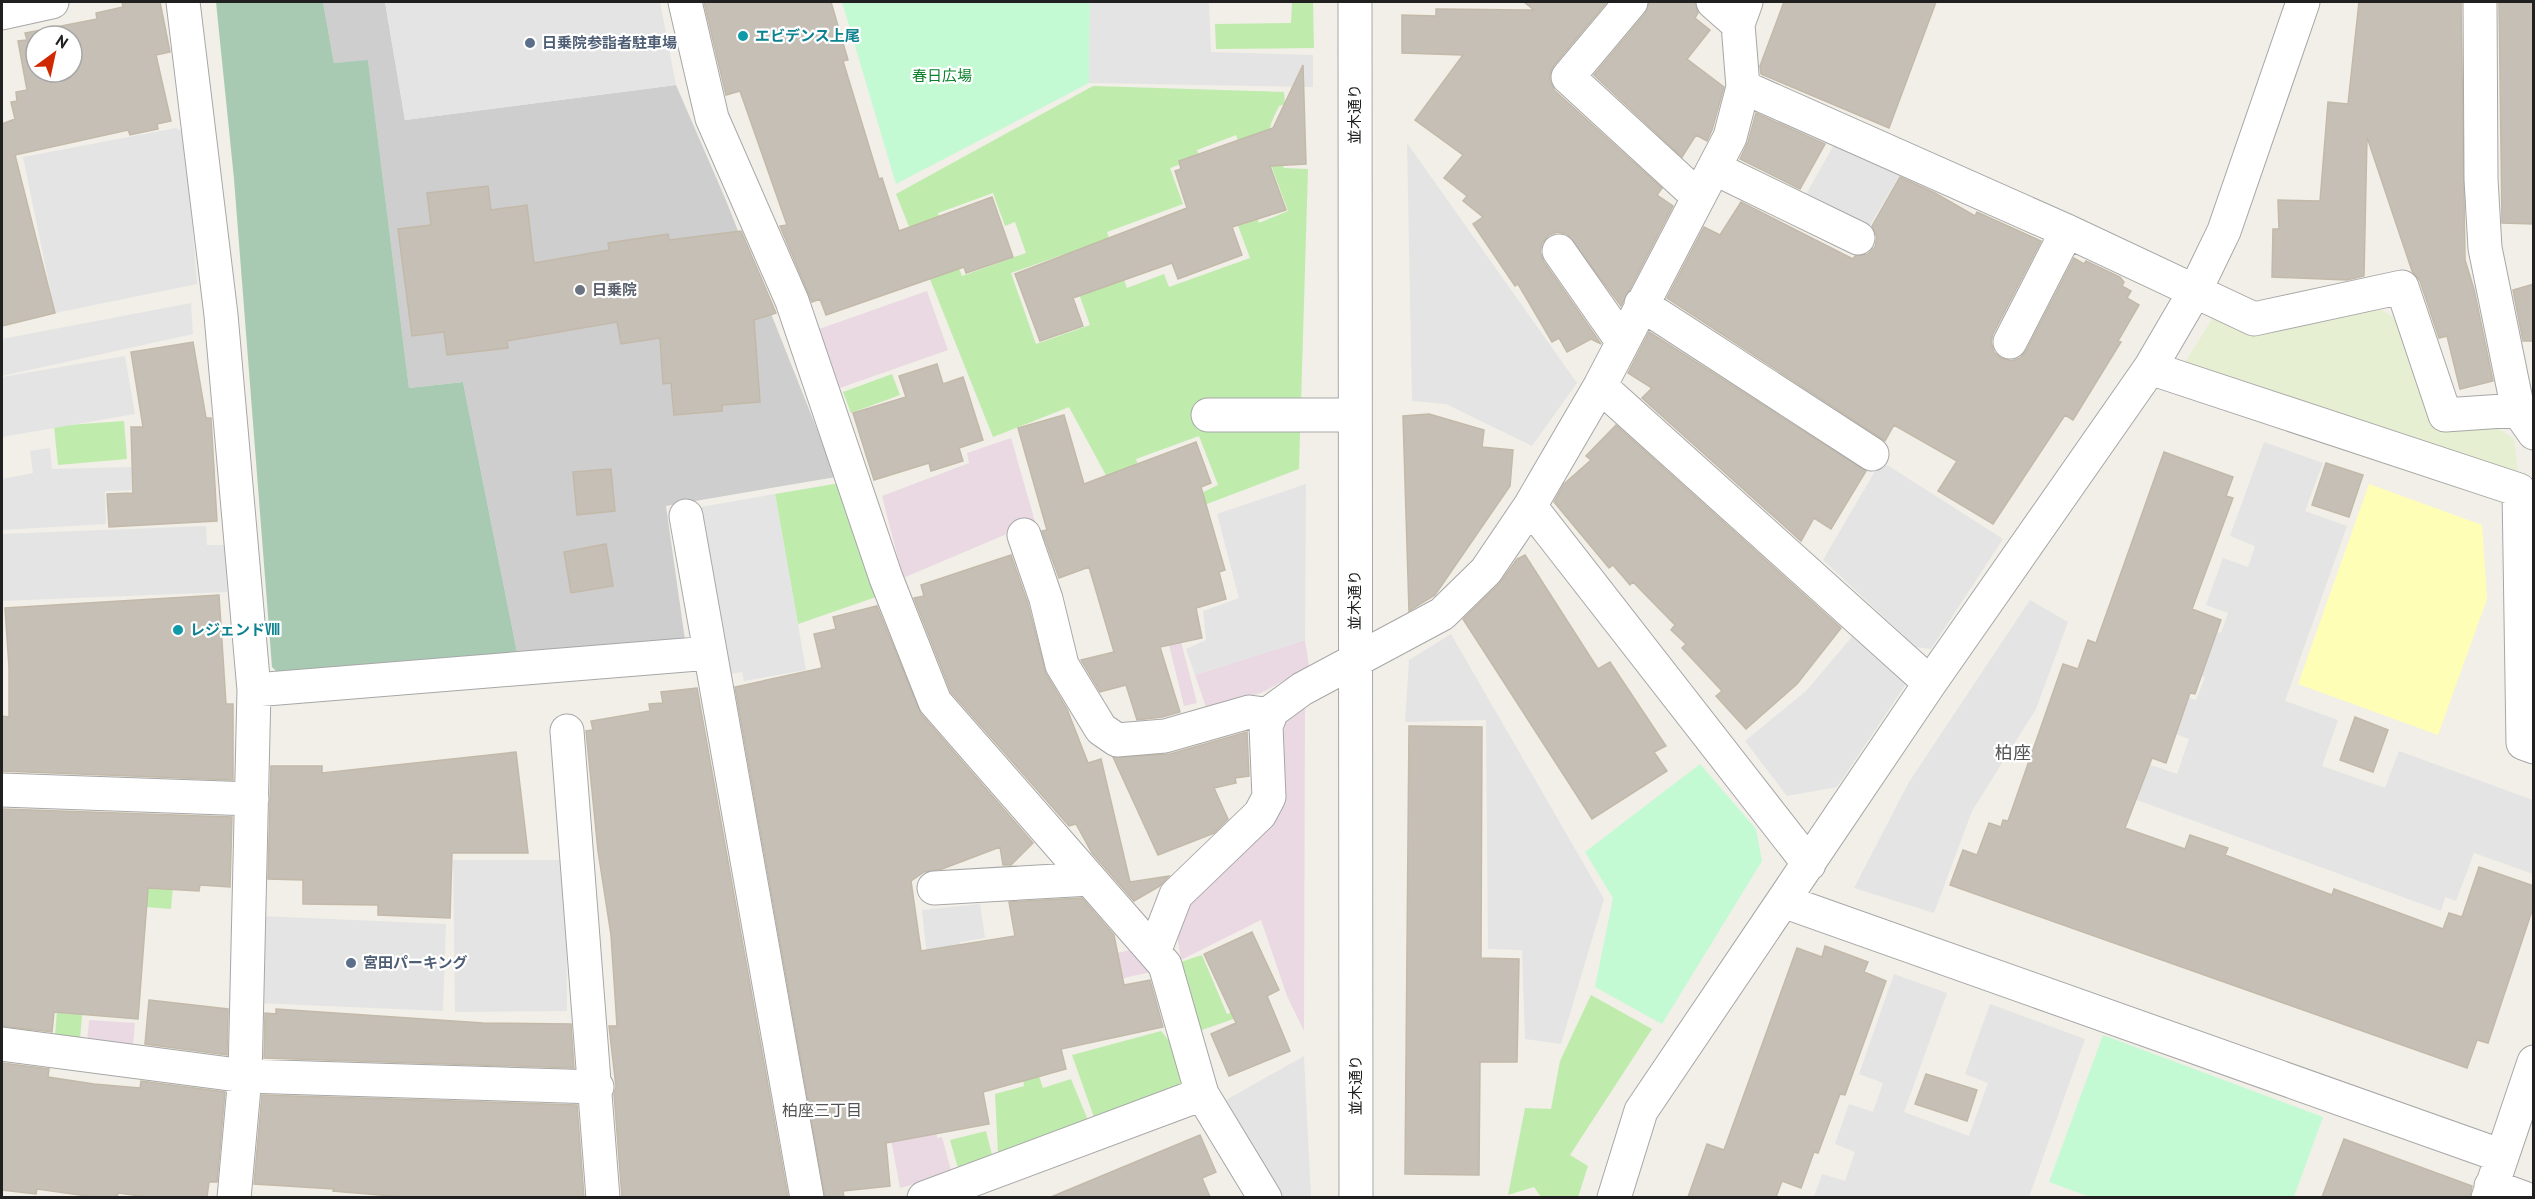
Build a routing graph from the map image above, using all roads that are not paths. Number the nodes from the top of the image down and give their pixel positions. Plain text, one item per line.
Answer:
1 (52, 2) edge
2 (183, 2) edge
3 (685, 2) edge
4 (1355, 2) edge
5 (1631, 2) edge
6 (1713, 2) edge
7 (2303, 2) edge
8 (2480, 2) edge
9 (2, 13) edge
10 (1742, 13) edge
11 (1743, 87) junction
12 (1707, 180) junction
13 (2067, 231) junction
14 (1858, 238) dead end
15 (1559, 251) dead end
16 (2195, 291) junction
17 (1641, 304) junction
18 (1622, 342) junction
19 (2010, 342) dead end
20 (2150, 368) junction
21 (1599, 386) junction
22 (1208, 414) dead end
23 (1355, 415) junction
24 (2526, 421) edge
25 (1872, 454) dead end
26 (1530, 506) junction
27 (686, 516) dead end
28 (1024, 535) dead end
29 (710, 653) junction
30 (1355, 660) junction
31 (1930, 683) junction
32 (254, 690) junction
33 (1270, 715) junction
34 (567, 731) dead end
35 (2534, 747) edge
36 (2, 790) edge
37 (252, 799) junction
38 (1809, 864) junction
39 (1090, 879) junction
40 (934, 888) dead end
41 (1783, 901) junction
42 (1154, 952) junction
43 (2, 1044) edge
44 (2534, 1062) edge
45 (245, 1076) junction
46 (597, 1087) junction
47 (1202, 1094) junction
48 (2494, 1180) edge
49 (242, 1196) edge
50 (603, 1197) edge
51 (807, 1197) edge
52 (924, 1197) edge
53 (1265, 1197) edge
54 (1356, 1197) edge
55 (1614, 1197) edge
56 (2524, 1197) edge

1 - 9 street
2 - 32 street
3 - 39 street
4 - 23 street, 並木通り
5 - 12 street
6 - 10 street
7 - 16 street
8 - 24 street
10 - 11 street
11 - 12 street
11 - 13 street
12 - 14 street
12 - 17 street
13 - 16 street
13 - 19 street
15 - 18 street
16 - 20 street
16 - 24 street
17 - 18 street
17 - 25 street
18 - 21 street
20 - 31 street
20 - 35 street
21 - 26 street
21 - 31 street
22 - 23 street
23 - 30 street, 並木通り
26 - 30 street
26 - 38 street
27 - 29 street
28 - 33 street
29 - 32 street
29 - 51 street
30 - 33 street
30 - 54 street, 並木通り
31 - 38 street
32 - 37 street
33 - 42 street
34 - 46 street
36 - 37 street
37 - 45 street
38 - 41 street
39 - 40 street
39 - 42 street
41 - 48 street
41 - 55 street
42 - 47 street
43 - 45 street
44 - 48 street
45 - 46 street
45 - 49 street
46 - 50 street
47 - 52 street
47 - 53 street
48 - 56 street

